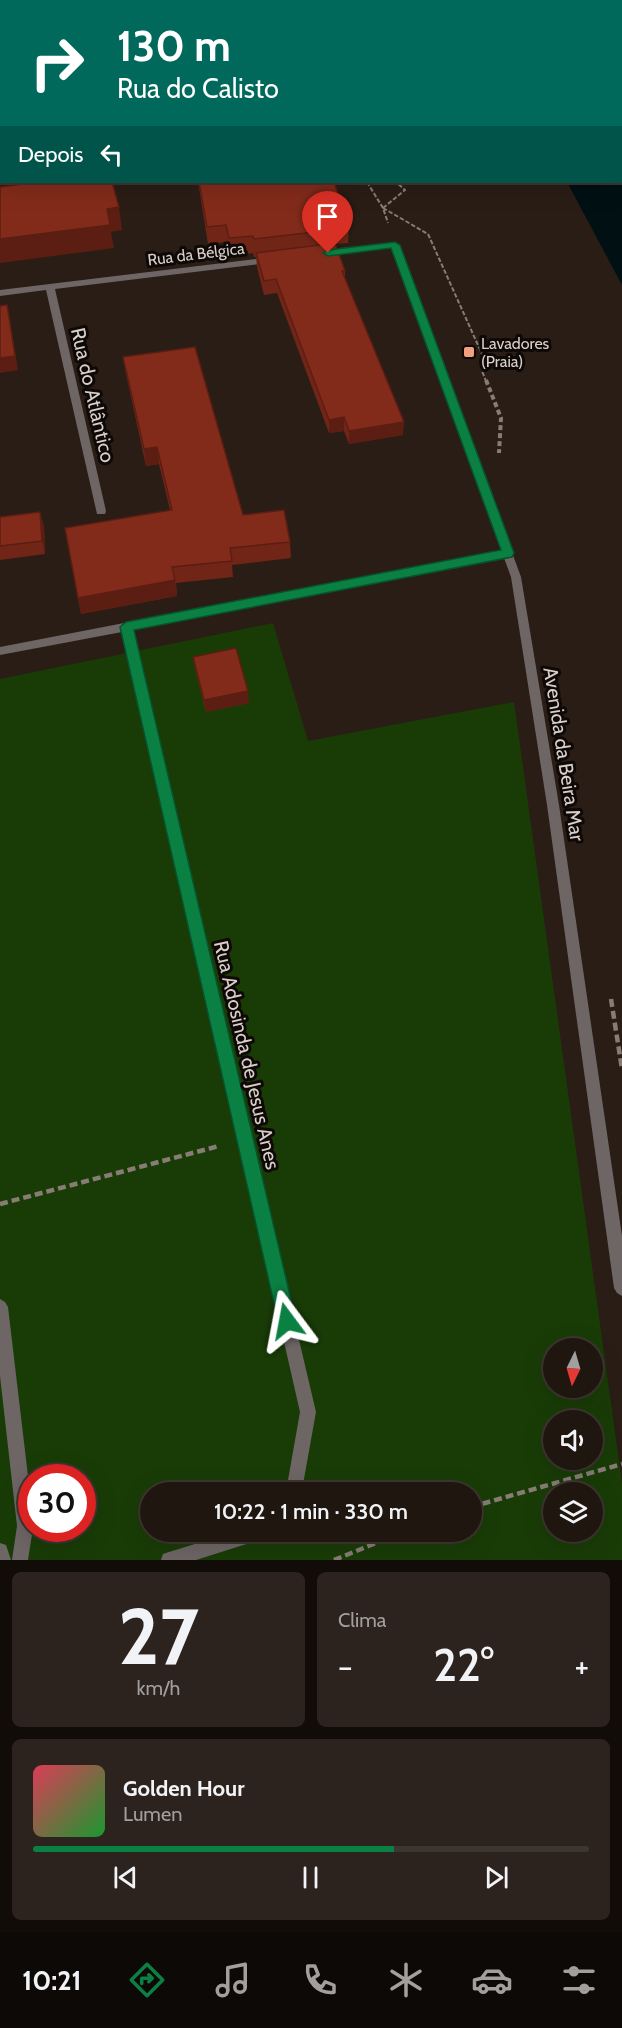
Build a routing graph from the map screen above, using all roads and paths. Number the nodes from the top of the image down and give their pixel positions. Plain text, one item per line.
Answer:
1 (368, 183) edge
2 (397, 183) edge
3 (383, 207) junction
4 (429, 234) dead end
5 (317, 254) edge
6 (282, 258) edge
7 (50, 286) junction
8 (0, 293) edge
9 (101, 511) dead end
10 (508, 553) junction
11 (126, 627) junction
12 (0, 651) edge
13 (246, 1139) junction
14 (0, 1204) edge
15 (622, 1288) edge
16 (0, 1307) edge
17 (622, 1464) edge
18 (296, 1482) edge
19 (482, 1504) edge
20 (227, 1542) edge
21 (378, 1542) edge
22 (0, 1551) edge
23 (3, 1560) edge
24 (20, 1560) edge
25 (169, 1560) edge
26 (334, 1560) edge

1 - 3 path
2 - 3 path
3 - 4 path
5 - 10 street, Avenida da Beira Mar
6 - 7 street, Rua da Bélgica
7 - 8 street, Rua da Bélgica
7 - 9 street, Rua do Atlântico
10 - 11 street
10 - 15 street, Avenida da Beira Mar
11 - 12 street
11 - 13 street, Rua Adosinda de Jesus Anes
13 - 14 path
13 - 18 street, Rua Adosinda de Jesus Anes
16 - 24 street
17 - 19 path
20 - 25 street
21 - 26 path
22 - 23 street

